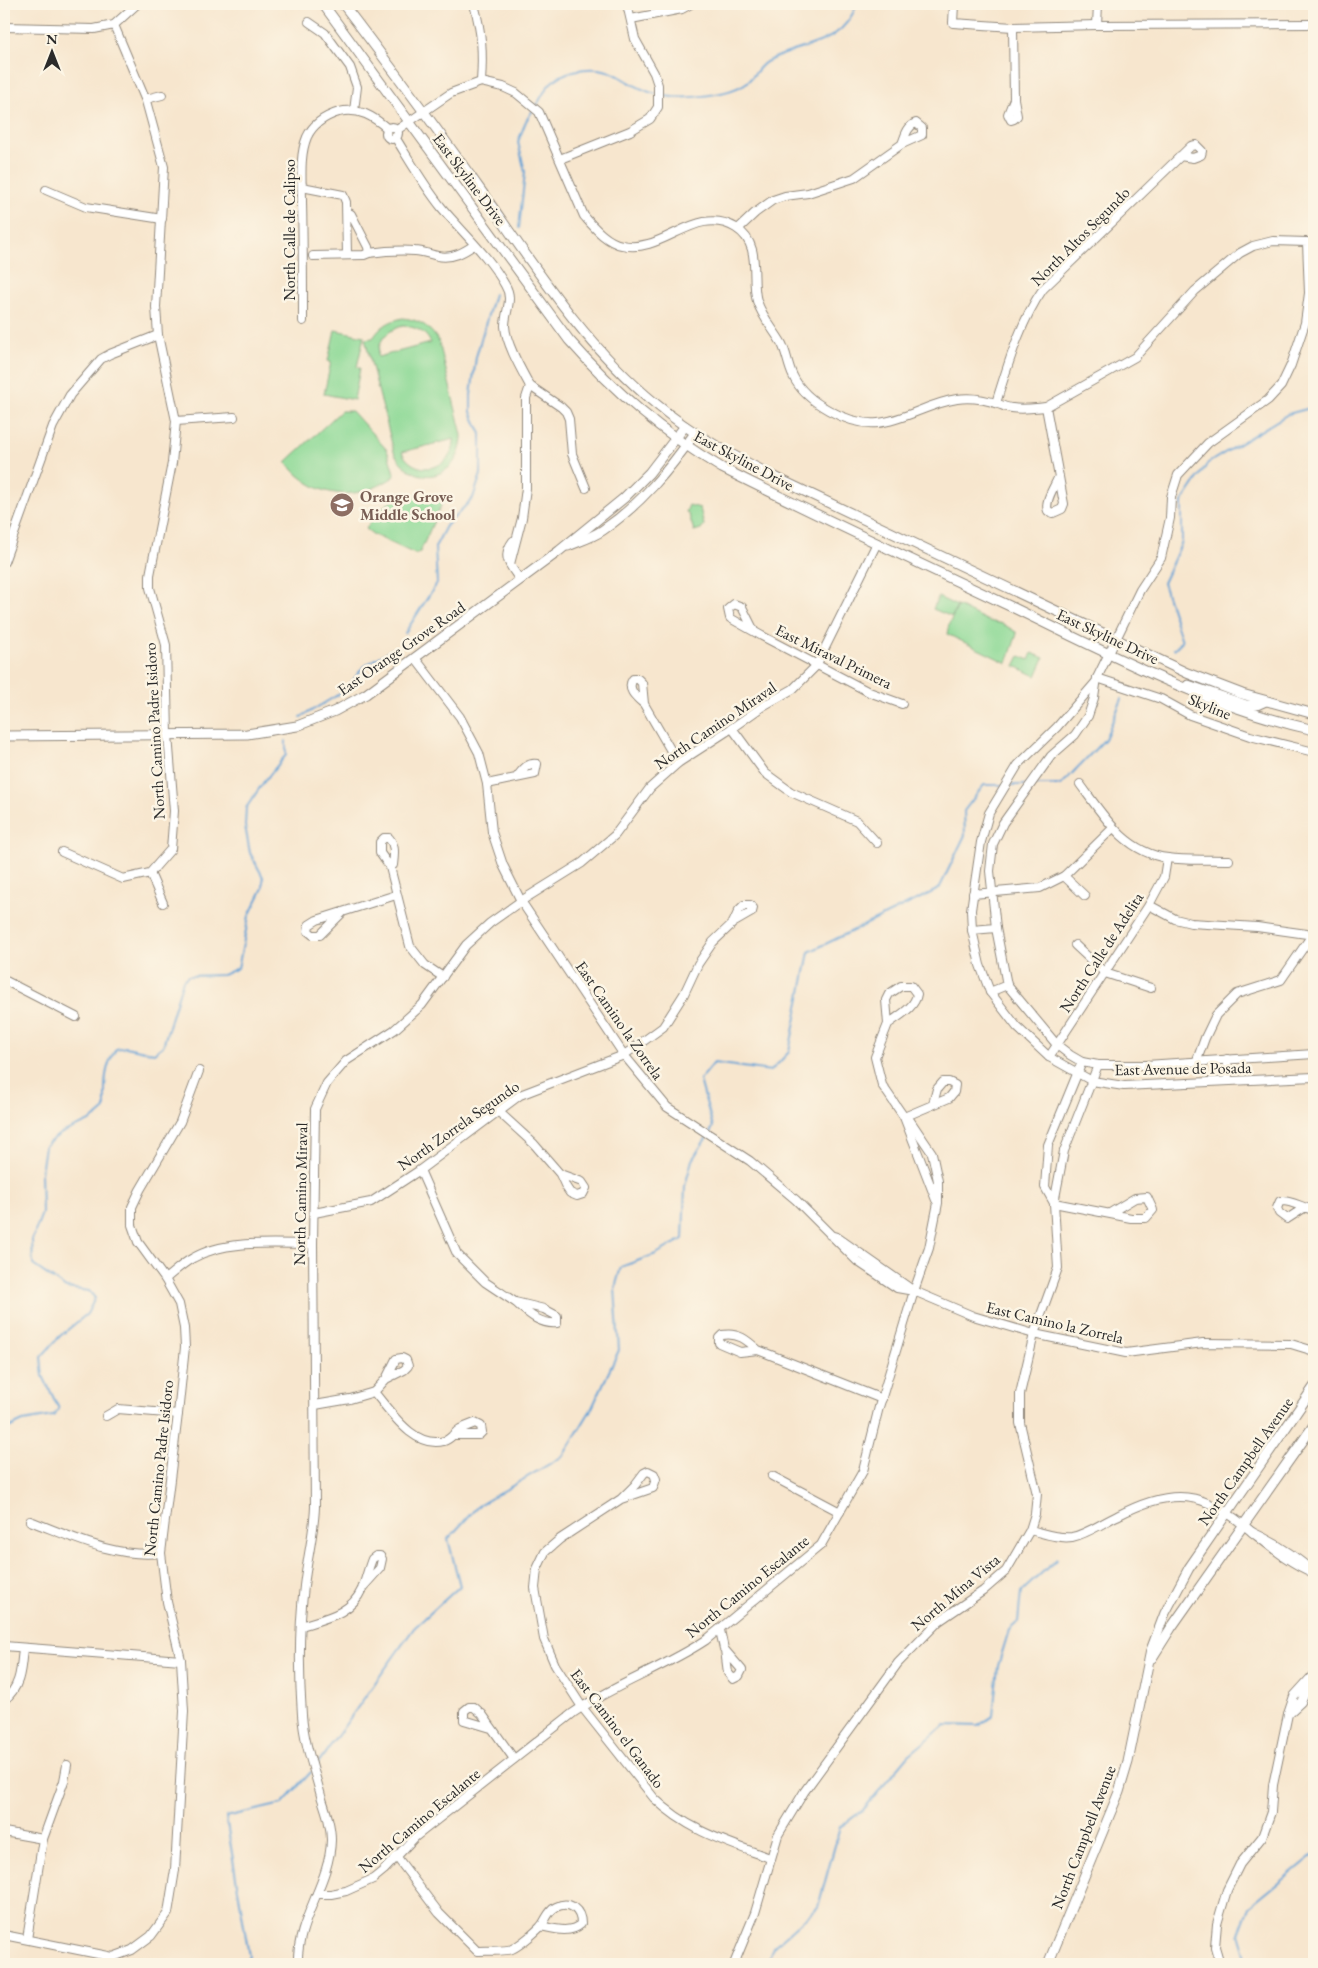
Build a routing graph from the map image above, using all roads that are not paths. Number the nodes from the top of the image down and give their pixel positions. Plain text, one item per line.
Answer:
1 (137, 4) edge
2 (323, 4) edge
3 (343, 4) edge
4 (474, 4) edge
5 (628, 4) edge
6 (691, 4) edge
7 (954, 4) edge
8 (1098, 4) edge
9 (631, 19) junction
10 (309, 22) dead end
11 (1314, 24) edge
12 (114, 25) junction
13 (1098, 25) junction
14 (4, 27) edge
15 (1012, 27) junction
16 (481, 82) junction
17 (162, 95) dead end
18 (146, 99) junction
19 (1014, 99) dead end
20 (354, 111) junction
21 (424, 111) junction
22 (409, 122) junction
23 (396, 134) junction
24 (902, 144) dead end
25 (1180, 156) dead end
26 (560, 160) junction
27 (302, 187) junction
28 (46, 190) dead end
29 (347, 212) junction
30 (162, 219) junction
31 (738, 229) junction
32 (474, 245) junction
33 (369, 253) junction
34 (347, 255) junction
35 (313, 256) dead end
36 (303, 321) dead end
37 (158, 335) junction
38 (530, 386) junction
39 (996, 403) junction
40 (1046, 407) junction
41 (234, 417) dead end
42 (176, 421) junction
43 (685, 426) junction
44 (694, 433) junction
45 (675, 439) junction
46 (685, 446) junction
47 (1059, 476) dead end
48 (586, 488) dead end
49 (878, 543) junction
50 (559, 551) junction
51 (4, 562) edge
52 (926, 567) junction
53 (520, 580) junction
54 (1010, 589) junction
55 (754, 631) dead end
56 (1117, 640) junction
57 (1109, 654) junction
58 (415, 658) junction
59 (816, 666) junction
60 (1148, 672) junction
61 (1096, 681) junction
62 (1266, 701) junction
63 (644, 704) dead end
64 (902, 704) dead end
65 (1314, 714) edge
66 (732, 728) junction
67 (1314, 730) edge
68 (168, 735) junction
69 (4, 736) edge
70 (1040, 743) junction
71 (1314, 752) edge
72 (1051, 756) junction
73 (678, 763) junction
74 (516, 778) dead end
75 (487, 784) junction
76 (1080, 784) dead end
77 (1113, 828) junction
78 (877, 843) dead end
79 (62, 852) dead end
80 (1167, 858) junction
81 (1229, 860) dead end
82 (390, 867) dead end
83 (150, 874) junction
84 (1064, 876) junction
85 (992, 893) junction
86 (396, 894) junction
87 (973, 894) junction
88 (1085, 896) dead end
89 (521, 901) junction
90 (163, 902) dead end
91 (1150, 905) junction
92 (343, 912) dead end
93 (733, 922) dead end
94 (996, 928) junction
95 (972, 930) junction
96 (1313, 935) edge
97 (1075, 945) dead end
98 (1105, 973) junction
99 (442, 977) junction
100 (4, 980) edge
101 (1007, 985) junction
102 (1151, 988) dead end
103 (990, 992) junction
104 (76, 1018) dead end
105 (888, 1024) junction
106 (1057, 1044) junction
107 (1314, 1054) edge
108 (624, 1055) junction
109 (1049, 1057) junction
110 (1227, 1059) junction
111 (1197, 1060) junction
112 (1082, 1062) junction
113 (1098, 1065) junction
114 (199, 1071) dead end
115 (1077, 1072) junction
116 (1314, 1077) edge
117 (1228, 1080) junction
118 (1092, 1081) junction
119 (934, 1104) dead end
120 (499, 1112) junction
121 (904, 1116) junction
122 (420, 1170) junction
123 (560, 1174) dead end
124 (938, 1203) junction
125 (1054, 1203) junction
126 (1304, 1208) dead end
127 (1314, 1210) edge
128 (314, 1213) junction
129 (1110, 1213) junction
130 (313, 1244) junction
131 (165, 1279) junction
132 (914, 1292) junction
133 (515, 1302) junction
134 (1034, 1334) junction
135 (758, 1350) dead end
136 (1314, 1351) edge
137 (386, 1379) dead end
138 (1314, 1387) edge
139 (374, 1392) junction
140 (882, 1399) junction
141 (315, 1405) junction
142 (178, 1414) junction
143 (106, 1416) dead end
144 (1314, 1424) edge
145 (454, 1435) dead end
146 (772, 1476) dead end
147 (621, 1499) junction
148 (840, 1512) junction
149 (1227, 1514) junction
150 (30, 1521) dead end
151 (1244, 1525) junction
152 (1030, 1530) junction
153 (161, 1553) junction
154 (1314, 1573) edge
155 (362, 1587) dead end
156 (301, 1626) junction
157 (720, 1630) junction
158 (4, 1646) edge
159 (23, 1648) junction
160 (724, 1649) dead end
161 (181, 1660) junction
162 (1151, 1660) junction
163 (1314, 1674) edge
164 (4, 1700) edge
165 (582, 1707) junction
166 (491, 1728) dead end
167 (514, 1759) junction
168 (67, 1765) dead end
169 (4, 1832) edge
170 (43, 1839) junction
171 (396, 1856) junction
172 (770, 1858) junction
173 (317, 1894) junction
174 (541, 1926) junction
175 (4, 1935) edge
176 (27, 1939) junction
177 (112, 1961) edge
178 (298, 1964) edge
179 (734, 1964) edge
180 (1048, 1964) edge
181 (1220, 1964) edge

1 - 12 street
2 - 22 main road, East Skyline Drive
3 - 21 main road, East Skyline Drive
4 - 16 street
5 - 9 street
6 - 9 street
7 - 15 street
8 - 13 street
9 - 26 street
10 - 20 street
11 - 13 street
12 - 14 street
12 - 18 street, North Camino Padre Isidoro
13 - 15 street
15 - 19 street
16 - 21 street
16 - 26 street
17 - 18 street
18 - 30 street, North Camino Padre Isidoro
20 - 23 street
20 - 27 street, North Calle de Calipso
21 - 22 street
21 - 43 main road, East Skyline Drive
22 - 23 street
22 - 45 main road, East Skyline Drive
23 - 32 street
24 - 31 street
25 - 39 street, North Altos Segundo
26 - 31 street
27 - 29 street
27 - 36 street, North Calle de Calipso
28 - 30 street
29 - 33 street
29 - 34 street
30 - 37 street, North Camino Padre Isidoro
31 - 39 street
32 - 33 street
32 - 38 street
33 - 34 street
34 - 35 street
37 - 42 street, North Camino Padre Isidoro
37 - 51 street
38 - 48 street
38 - 53 street
39 - 40 street
40 - 47 street
40 - 56 street, East Avenue de Posada
41 - 42 street
42 - 68 street, North Camino Padre Isidoro
43 - 44 main road, East Skyline Drive
43 - 45 main road, East Orange Grove Road
44 - 46 main road, East Orange Grove Road
44 - 54 main road, East Skyline Drive
45 - 46 main road, East Skyline Drive
45 - 50 main road, East Orange Grove Road
46 - 49 main road, East Skyline Drive
46 - 50 main road, East Orange Grove Road
49 - 52 main road, East Skyline Drive
49 - 59 street, North Camino Miraval
50 - 53 main road, East Orange Grove Road
52 - 54 main road
52 - 57 main road, East Skyline Drive
53 - 58 main road, East Orange Grove Road
54 - 56 main road, East Skyline Drive
55 - 59 street, East Miraval Primera
56 - 57 street, East Avenue de Posada
56 - 62 main road, East Skyline Drive
57 - 60 main road, East Skyline Drive
57 - 61 street, East Avenue de Posada
58 - 68 main road, East Orange Grove Road
58 - 75 street, East Camino la Zorrela
59 - 64 street, East Miraval Primera
59 - 66 street, North Camino Miraval
60 - 62 main road
60 - 67 main road, East Skyline Drive
61 - 70 street, East Avenue de Posada
61 - 71 street, Skyline
61 - 72 street, East Avenue de Posada
62 - 65 main road, East Skyline Drive
63 - 73 street
66 - 73 street, North Camino Miraval
66 - 78 street
68 - 69 main road, East Orange Grove Road
68 - 83 street, North Camino Padre Isidoro
70 - 72 street
70 - 87 street, East Avenue de Posada
72 - 85 street, East Avenue de Posada
73 - 89 street, North Camino Miraval
74 - 75 street
75 - 89 street, East Camino la Zorrela
76 - 77 street
77 - 80 street
77 - 84 street
79 - 83 street
80 - 81 street
80 - 91 street, North Calle de Adelita
82 - 86 street
83 - 90 street
84 - 85 street
84 - 88 street
85 - 87 street
85 - 94 street, East Avenue de Posada
86 - 92 street
86 - 99 street
87 - 95 street, East Avenue de Posada
89 - 99 street, North Camino Miraval
89 - 108 street, East Camino la Zorrela
91 - 96 street
91 - 98 street, North Calle de Adelita
93 - 108 street, North Zorrela Segundo
94 - 95 street
94 - 101 street, East Avenue de Posada
95 - 103 street, East Avenue de Posada
96 - 111 street
97 - 98 street
98 - 102 street
98 - 106 street, North Calle de Adelita
99 - 128 street, North Camino Miraval
100 - 104 street
101 - 103 street
101 - 106 street, East Avenue de Posada
103 - 109 street, East Avenue de Posada
105 - 105 street, North Camino Escalante
105 - 121 street, North Camino Escalante
106 - 109 street, North Calle de Adelita
106 - 112 street, East Avenue de Posada
107 - 110 street, East Avenue de Posada
108 - 120 street, North Zorrela Segundo
108 - 132 street, East Camino la Zorrela
109 - 115 street, East Avenue de Posada
110 - 111 street, East Avenue de Posada
110 - 117 street
111 - 113 street, East Avenue de Posada
112 - 113 street, East Avenue de Posada
112 - 115 street, North Mina Vista
113 - 118 street, North Mina Vista
114 - 131 street, North Camino Padre Isidoro
115 - 118 street, East Avenue de Posada
115 - 125 street, North Mina Vista
116 - 117 street, East Avenue de Posada
117 - 118 street, East Avenue de Posada
118 - 125 street, North Mina Vista
119 - 121 street
120 - 122 street, North Zorrela Segundo
120 - 123 street
121 - 124 street, North Camino Escalante
121 - 124 street, North Camino Escalante
122 - 128 street, North Zorrela Segundo
122 - 133 street
124 - 132 street, North Camino Escalante
125 - 129 street
125 - 134 street, North Mina Vista
126 - 127 street
128 - 130 street, North Camino Miraval
129 - 129 street
130 - 131 street
130 - 141 street, North Camino Miraval
131 - 142 street, North Camino Padre Isidoro
132 - 134 street, East Camino la Zorrela
132 - 140 street, North Camino Escalante
133 - 133 street
134 - 136 street, East Camino la Zorrela
134 - 152 street, North Mina Vista
135 - 140 street
137 - 139 street
138 - 149 main road, North Campbell Avenue
139 - 141 street
139 - 145 street
140 - 148 street, North Camino Escalante
141 - 156 street, North Camino Miraval
142 - 143 street
142 - 153 street, North Camino Padre Isidoro
144 - 151 main road, North Campbell Avenue
146 - 148 street
147 - 147 street, East Camino el Ganado
147 - 165 street, East Camino el Ganado
148 - 157 street, North Camino Escalante
149 - 151 street
149 - 152 street
149 - 162 main road, North Campbell Avenue
150 - 153 street
151 - 154 street
151 - 162 main road, North Campbell Avenue
152 - 172 street, North Mina Vista
153 - 161 street, North Camino Padre Isidoro
155 - 156 street
156 - 173 street, North Camino Miraval
157 - 160 street
157 - 165 street, North Camino Escalante
158 - 159 street
159 - 161 street
159 - 164 street
161 - 177 street, North Camino Padre Isidoro
162 - 180 main road, North Campbell Avenue
163 - 181 street
165 - 167 street, North Camino Escalante
165 - 172 street, East Camino el Ganado
166 - 167 street
167 - 171 street, North Camino Escalante
168 - 170 street
169 - 170 street
170 - 176 street
171 - 173 street, North Camino Escalante
171 - 174 street
172 - 179 street, North Mina Vista
173 - 178 street, North Camino Miraval
174 - 174 street
175 - 176 street
176 - 177 street

